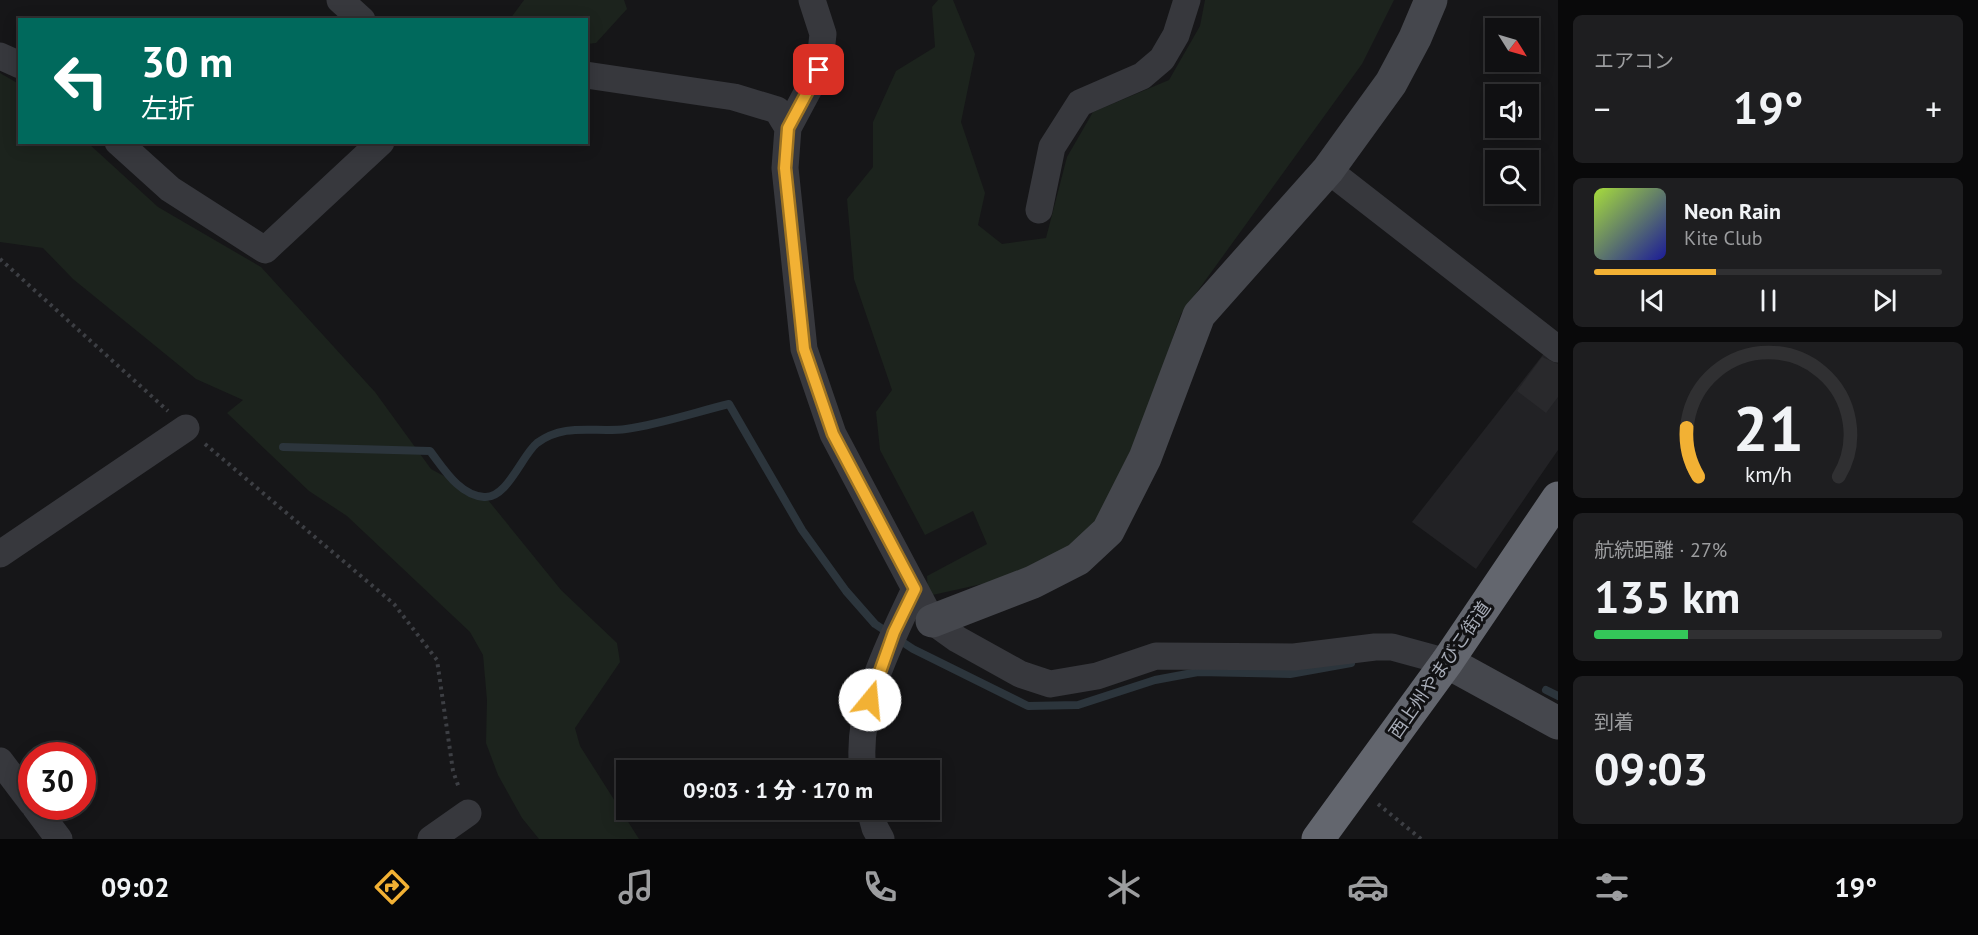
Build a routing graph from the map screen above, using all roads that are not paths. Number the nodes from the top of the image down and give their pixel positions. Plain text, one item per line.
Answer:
1 (339, 0) edge
2 (812, 0) edge
3 (1187, 0) edge
4 (1431, 0) edge
5 (360, 18) edge
6 (0, 56) edge
7 (18, 64) edge
8 (590, 78) edge
9 (788, 128) junction
10 (120, 144) edge
11 (379, 144) edge
12 (1328, 170) junction
13 (1040, 210) dead end
14 (1558, 349) edge
15 (186, 428) road end
16 (1558, 498) edge
17 (0, 554) edge
18 (915, 589) junction
19 (932, 621) junction
20 (1447, 662) junction
21 (1558, 723) edge
22 (861, 760) edge
23 (0, 761) edge
24 (18, 785) edge
25 (468, 813) road end
26 (44, 820) edge
27 (873, 820) edge
28 (58, 839) edge
29 (431, 839) edge
30 (881, 839) edge
31 (1318, 839) edge

1 - 5 street
2 - 9 street
3 - 13 street
4 - 12 street
6 - 7 street
8 - 9 street
9 - 18 street
10 - 11 street
12 - 14 street
12 - 19 street
15 - 17 street
16 - 20 highway, 西上州やまびこ街道
18 - 19 street
18 - 22 street
19 - 20 street
20 - 21 street
20 - 31 highway, 西上州やまびこ街道
23 - 24 street
25 - 29 street
26 - 28 street
27 - 30 street

